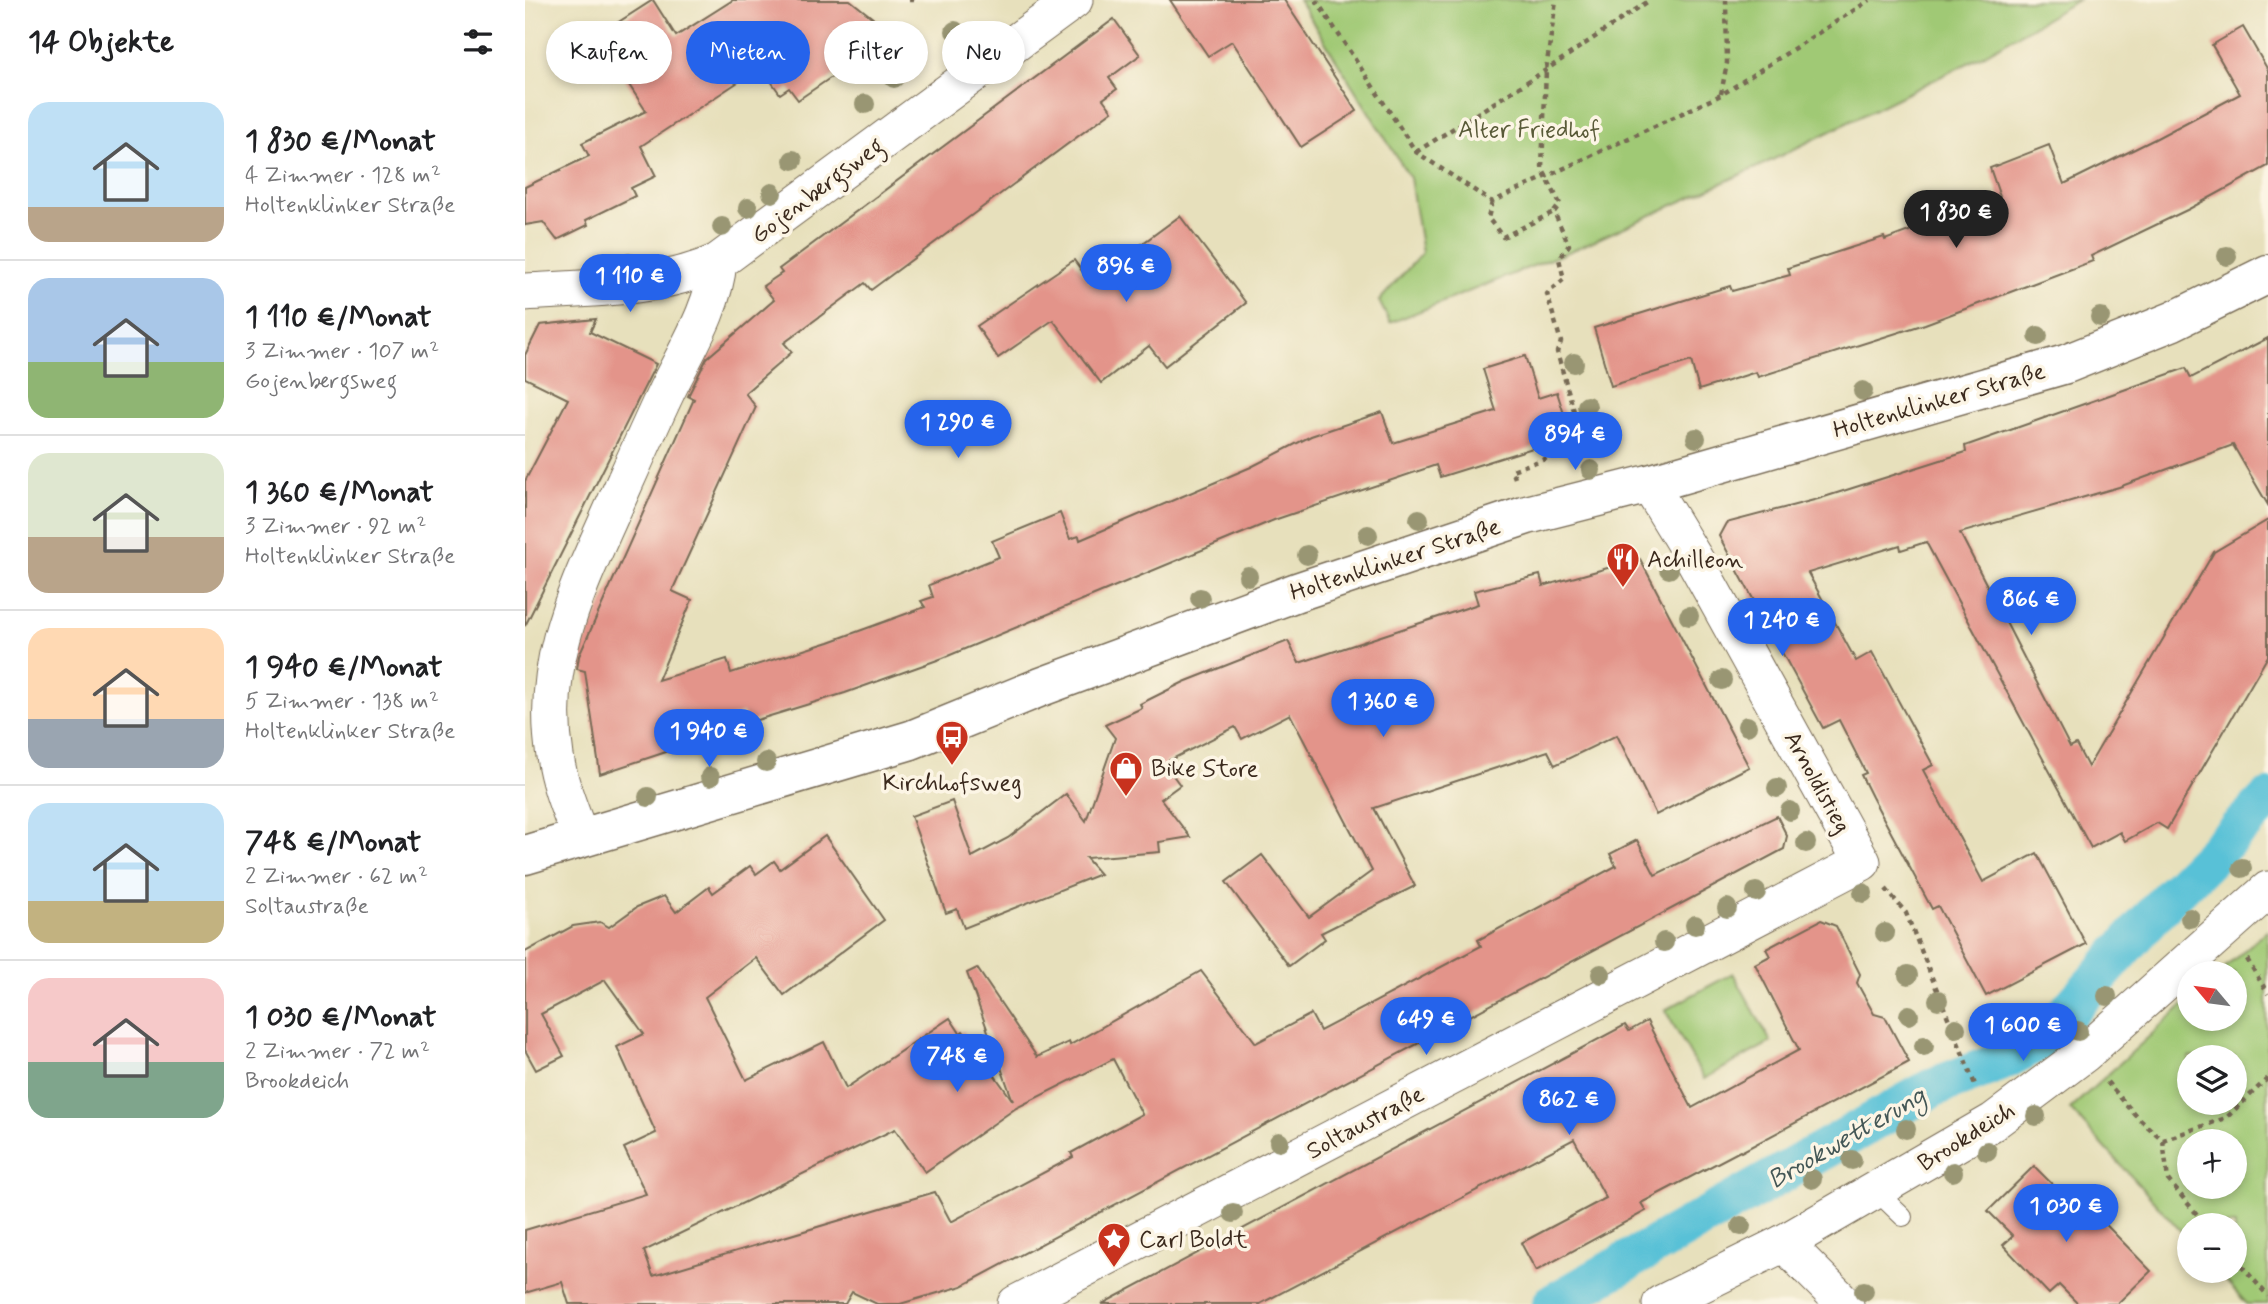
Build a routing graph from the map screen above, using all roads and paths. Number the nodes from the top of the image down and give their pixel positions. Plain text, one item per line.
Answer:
1 (909, 0) edge
2 (918, 0) edge
3 (1074, 0) edge
4 (1316, 0) edge
5 (1556, 0) edge
6 (1650, 0) edge
7 (1726, 0) edge
8 (1870, 0) edge
9 (1546, 70) junction
10 (1721, 95) junction
11 (1416, 152) junction
12 (1546, 177) junction
13 (1492, 202) junction
14 (1554, 212) junction
15 (718, 262) junction
16 (2268, 274) edge
17 (525, 292) edge
18 (1516, 481) dead end
19 (1649, 484) junction
20 (580, 837) junction
21 (525, 855) edge
22 (1862, 862) junction
23 (2268, 890) edge
24 (2084, 1054) junction
25 (2268, 1078) edge
26 (1974, 1084) dead end
27 (2164, 1139) junction
28 (1875, 1190) junction
29 (2196, 1213) edge
30 (1903, 1217) dead end
31 (1784, 1243) junction
32 (2247, 1272) edge
33 (2268, 1296) edge
34 (1016, 1304) edge
35 (1661, 1304) edge
36 (1845, 1304) edge

1 - 2 path
3 - 15 street, Gojenbergsweg
4 - 11 path
5 - 9 path
6 - 9 path
7 - 10 path
8 - 10 path
9 - 11 path
9 - 12 path
10 - 12 path
11 - 13 path
12 - 13 path
12 - 14 path
13 - 14 path
14 - 18 path
15 - 17 street, Gojenbergsweg
15 - 20 street
16 - 19 main road, Holtenklinker Straße
19 - 20 main road, Holtenklinker Straße
19 - 22 street, Arnoldistieg
20 - 21 main road, Holtenklinker Straße
22 - 26 path, Arnoldistieg
22 - 34 street, Soltaustraße
23 - 24 street, Brookdeich
24 - 27 path
24 - 28 street, Brookdeich
25 - 27 path
27 - 29 path
28 - 30 lane
28 - 31 street, Brookdeich
31 - 35 street, Brookdeich
31 - 36 street
32 - 33 path

